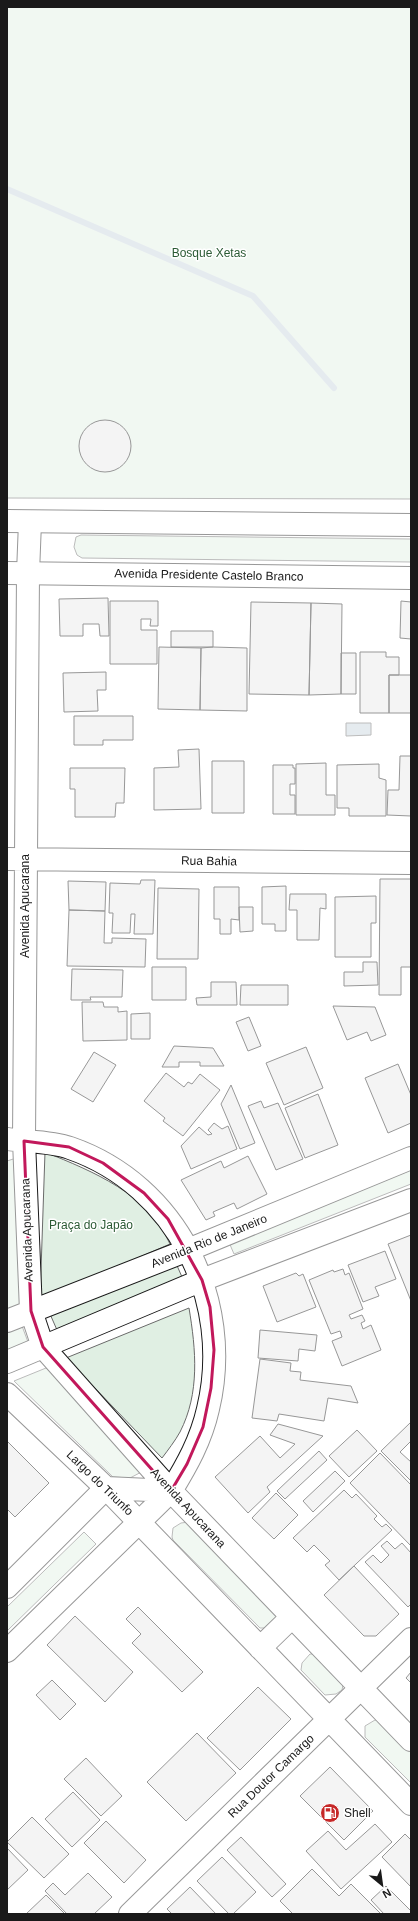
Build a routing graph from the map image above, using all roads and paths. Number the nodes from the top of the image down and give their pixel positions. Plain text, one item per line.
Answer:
1 (7, 521) edge
2 (30, 522) junction
3 (411, 525) edge
4 (17, 573) edge
5 (411, 578) edge
6 (16, 859) edge
7 (411, 863) edge
8 (13, 1144) edge
9 (411, 1158) edge
10 (411, 1200) edge
11 (188, 1250) junction
12 (202, 1280) junction
13 (31, 1311) junction
14 (7, 1321) edge
15 (43, 1347) junction
16 (7, 1362) edge
17 (7, 1394) edge
18 (106, 1488) junction
19 (170, 1491) junction
20 (139, 1522) junction
21 (7, 1587) edge
22 (292, 1617) junction
23 (411, 1639) edge
24 (260, 1648) junction
25 (7, 1651) edge
26 (361, 1688) junction
27 (329, 1720) junction
28 (411, 1740) edge
29 (411, 1804) edge
30 (130, 1914) edge

1 - 2 street
2 - 3 street
2 - 4 street, Avenida Apucarana
4 - 5 street, Avenida Presidente Castelo Branco
4 - 6 street, Avenida Apucarana
6 - 7 street, Rua Bahia
6 - 8 street, Avenida Apucarana
8 - 11 street, Largo do Triunfo
8 - 13 street, Avenida Apucarana
9 - 11 street, Avenida Rio de Janeiro
10 - 12 street
11 - 12 street, Largo do Triunfo
11 - 13 street, Avenida Rio de Janeiro
12 - 15 street
12 - 19 street, Largo do Triunfo
13 - 14 street, Avenida Rio de Janeiro
13 - 15 street, Avenida Apucarana
15 - 16 street
15 - 19 street, Avenida Apucarana
17 - 18 street, Largo do Triunfo
18 - 19 street
18 - 20 street, Largo do Triunfo
18 - 21 street
19 - 20 street, Largo do Triunfo
19 - 22 street, Avenida Apucarana
20 - 24 street
20 - 25 street
22 - 24 street
22 - 26 street, Avenida Apucarana
23 - 26 street, Rua Doutor Camargo
24 - 27 street
26 - 27 street, Rua Doutor Camargo
26 - 28 street, Avenida Apucarana
27 - 29 street
27 - 30 street, Rua Doutor Camargo

